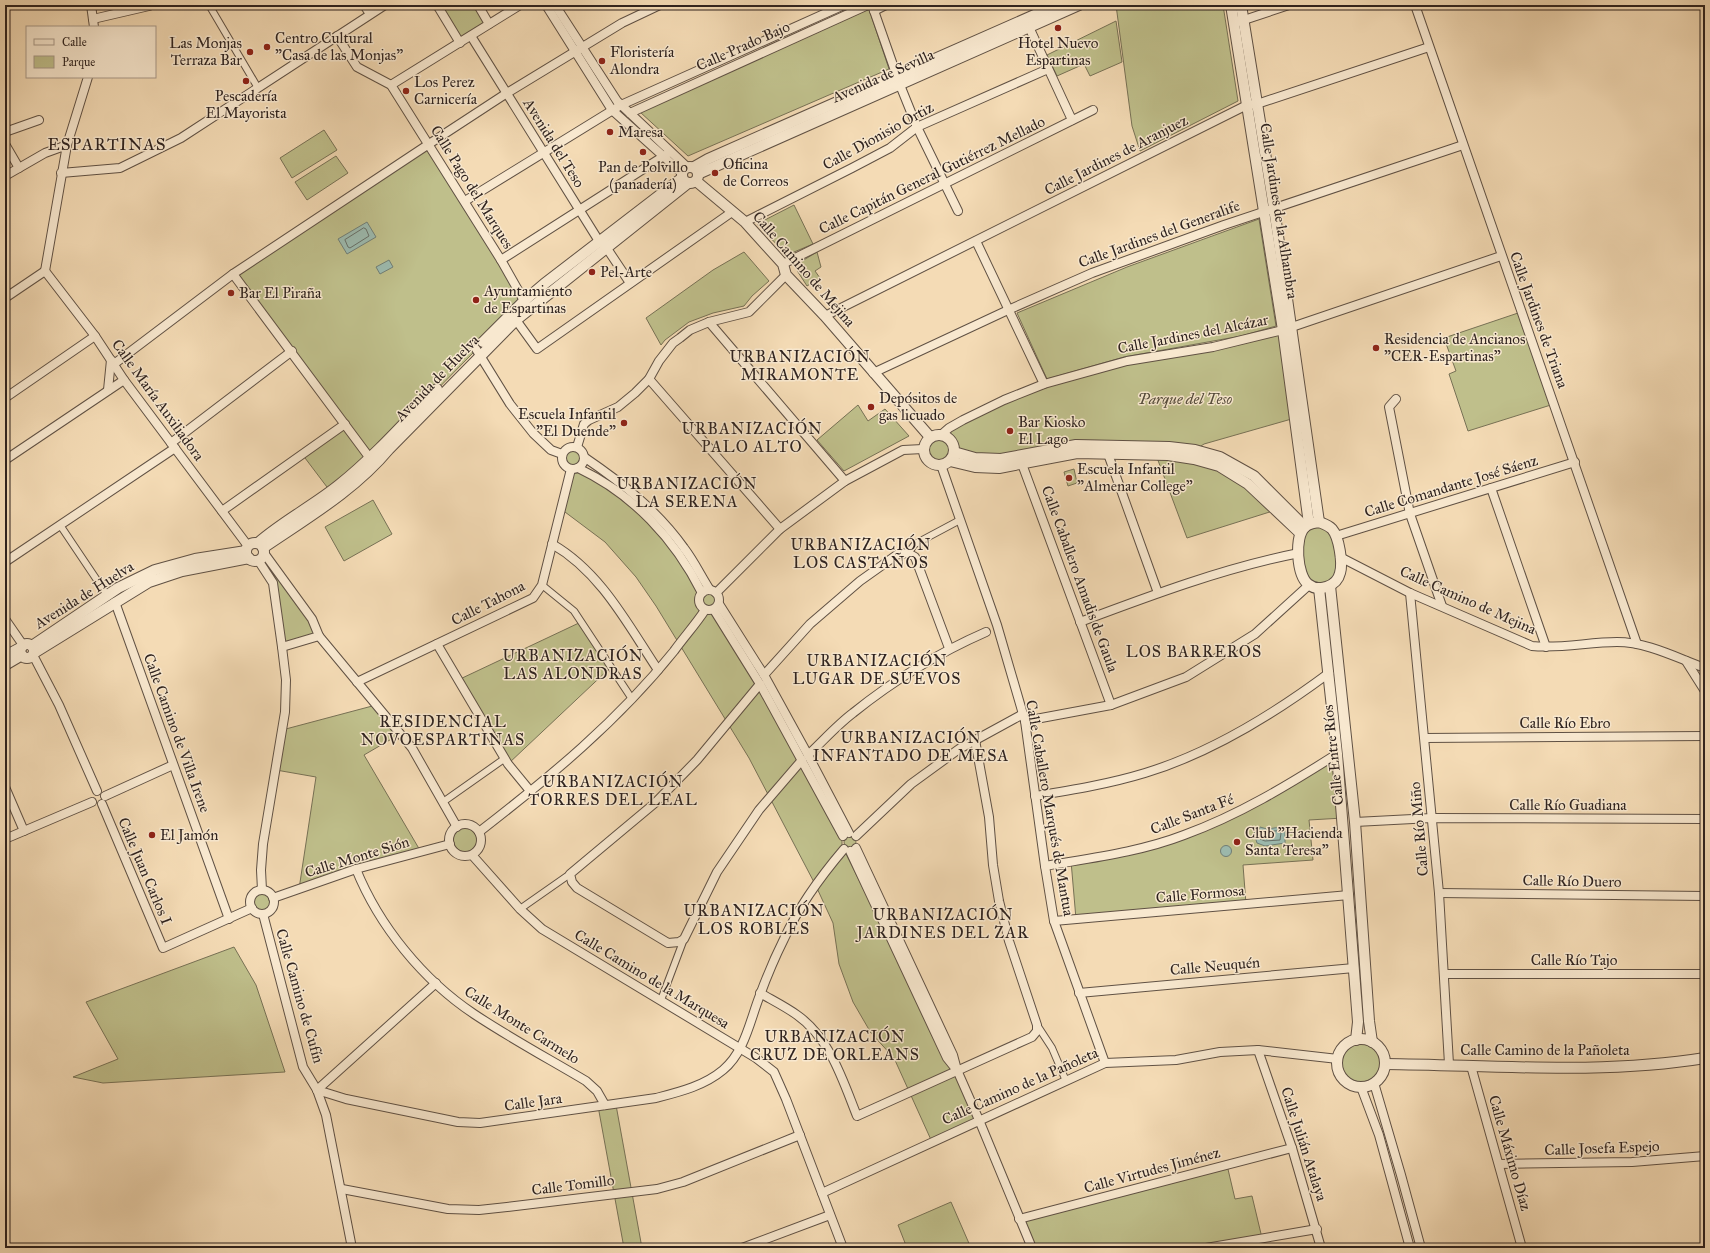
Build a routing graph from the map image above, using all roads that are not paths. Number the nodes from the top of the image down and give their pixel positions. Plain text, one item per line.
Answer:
1 (91, 5) edge
2 (209, 5) edge
3 (364, 5) edge
4 (385, 5) edge
5 (437, 5) edge
6 (478, 5) edge
7 (520, 5) edge
8 (546, 5) edge
9 (555, 5) edge
10 (660, 5) edge
11 (844, 5) edge
12 (886, 5) edge
13 (1057, 5) edge
14 (1080, 5) edge
15 (1230, 5) edge
16 (1241, 5) edge
17 (1289, 5) edge
18 (1415, 5) edge
19 (149, 6) dead end
20 (871, 7) edge
21 (370, 14) junction
22 (1238, 22) junction
23 (94, 23) edge
24 (489, 24) junction
25 (1029, 27) junction
26 (338, 36) junction
27 (471, 36) junction
28 (460, 43) junction
29 (1429, 47) junction
30 (578, 49) junction
31 (1048, 69) junction
32 (88, 78) edge
33 (898, 81) junction
34 (391, 85) junction
35 (258, 88) junction
36 (507, 94) junction
37 (1257, 104) junction
38 (621, 105) junction
39 (1247, 105) junction
40 (612, 110) junction
41 (1093, 110) dead end
42 (630, 113) junction
43 (39, 120) dead end
44 (1072, 120) junction
45 (917, 127) junction
46 (5, 132) edge
47 (5, 144) edge
48 (429, 144) junction
49 (67, 145) junction
50 (1463, 145) junction
51 (670, 151) junction
52 (543, 153) junction
53 (664, 157) junction
54 (19, 168) junction
55 (61, 173) junction
56 (690, 175) junction
57 (5, 176) edge
58 (944, 183) junction
59 (465, 201) junction
60 (1269, 210) junction
61 (580, 211) junction
62 (958, 211) dead end
63 (732, 212) junction
64 (745, 222) junction
65 (976, 241) junction
66 (603, 244) junction
67 (1501, 256) junction
68 (501, 260) junction
69 (783, 264) junction
70 (45, 271) junction
71 (233, 274) junction
72 (786, 275) junction
73 (630, 283) junction
74 (5, 298) edge
75 (527, 304) junction
76 (1008, 310) junction
77 (825, 316) junction
78 (516, 320) junction
79 (709, 322) junction
80 (1287, 329) junction
81 (95, 336) junction
82 (292, 351) junction
83 (478, 352) junction
84 (112, 362) junction
85 (873, 373) junction
86 (648, 379) junction
87 (124, 380) junction
88 (1044, 384) junction
89 (108, 390) junction
90 (5, 398) edge
91 (1396, 399) dead end
92 (345, 424) junction
93 (942, 435) junction
94 (930, 437) junction
95 (173, 445) junction
96 (577, 447) junction
97 (923, 449) junction
98 (562, 454) junction
99 (1108, 454) junction
100 (584, 458) junction
101 (948, 459) junction
102 (5, 460) edge
103 (372, 462) junction
104 (1574, 462) junction
105 (1022, 464) junction
106 (575, 468) junction
107 (845, 481) junction
108 (1491, 488) junction
109 (222, 511) junction
110 (1410, 514) junction
111 (960, 520) junction
112 (60, 525) junction
113 (1308, 527) junction
114 (780, 529) junction
115 (1336, 536) junction
116 (552, 544) junction
117 (255, 551) junction
118 (908, 553) junction
119 (1298, 553) junction
120 (1340, 557) junction
121 (5, 562) edge
122 (542, 585) junction
123 (1309, 585) junction
124 (1330, 586) junction
125 (1320, 588) junction
126 (713, 591) junction
127 (702, 593) junction
128 (1158, 593) junction
129 (1410, 593) junction
130 (116, 596) junction
131 (1442, 606) junction
132 (713, 608) junction
133 (5, 619) edge
134 (1080, 622) junction
135 (986, 632) dead end
136 (319, 636) junction
137 (437, 644) junction
138 (1637, 644) junction
139 (282, 647) junction
140 (1546, 647) junction
141 (949, 648) junction
142 (28, 651) junction
143 (5, 656) edge
144 (1686, 661) junction
145 (5, 665) edge
146 (1705, 668) edge
147 (658, 670) junction
148 (1329, 673) junction
149 (764, 675) junction
150 (356, 682) junction
151 (760, 684) junction
152 (1705, 691) edge
153 (632, 699) junction
154 (1111, 705) junction
155 (1024, 717) junction
156 (1705, 736) edge
157 (1425, 738) junction
158 (975, 740) junction
159 (1337, 754) junction
160 (805, 757) junction
161 (504, 759) junction
162 (173, 766) junction
163 (5, 787) edge
164 (531, 792) junction
165 (94, 795) junction
166 (105, 796) junction
167 (1035, 796) junction
168 (443, 802) junction
169 (102, 804) junction
170 (1432, 818) junction
171 (1705, 819) edge
172 (1356, 822) junction
173 (457, 827) junction
174 (24, 831) junction
175 (479, 832) junction
176 (849, 835) junction
177 (5, 839) edge
178 (450, 844) junction
179 (850, 849) junction
180 (472, 855) junction
181 (1045, 866) junction
182 (356, 869) junction
183 (570, 874) junction
184 (262, 890) junction
185 (1439, 893) junction
186 (1349, 895) junction
187 (1705, 896) edge
188 (273, 898) junction
189 (252, 908) junction
190 (520, 909) junction
191 (263, 914) junction
192 (229, 919) junction
193 (1054, 921) junction
194 (684, 939) junction
195 (1354, 968) junction
196 (1444, 974) junction
197 (1705, 974) edge
198 (436, 983) junction
199 (760, 993) junction
200 (1079, 993) junction
201 (661, 1000) junction
202 (1037, 1025) junction
203 (1356, 1040) junction
204 (1372, 1042) junction
205 (739, 1048) junction
206 (1258, 1050) junction
207 (1705, 1058) edge
208 (1338, 1059) junction
209 (1106, 1063) junction
210 (1385, 1064) junction
211 (1449, 1064) junction
212 (1471, 1066) junction
213 (957, 1070) junction
214 (1066, 1081) junction
215 (1374, 1083) junction
216 (1361, 1087) junction
217 (317, 1090) junction
218 (606, 1105) junction
219 (979, 1120) junction
220 (800, 1135) junction
221 (1292, 1148) junction
222 (1705, 1156) edge
223 (1499, 1164) junction
224 (342, 1189) junction
225 (822, 1193) junction
226 (830, 1215) junction
227 (1019, 1219) junction
228 (1317, 1229) junction
229 (352, 1248) edge
230 (742, 1248) edge
231 (843, 1248) edge
232 (1032, 1248) edge
233 (1206, 1248) edge
234 (1321, 1248) edge
235 (1410, 1248) edge
236 (1421, 1248) edge
237 (1522, 1248) edge

1 - 23 street
2 - 35 street
3 - 21 street
4 - 21 street
5 - 28 street
6 - 24 street
7 - 24 street
8 - 30 street, Calle Camino de Mejina
9 - 30 street, Calle Camino de Mejina
10 - 30 street
11 - 38 street, Calle Prado Bajo
12 - 20 street, Calle Prado Bajo
13 - 33 street, Avenida de Sevilla
14 - 25 street, Avenida de Sevilla
15 - 22 street, Calle Jardines de la Alhambra
16 - 22 street, Calle Jardines de la Alhambra
17 - 22 street
18 - 29 street, Calle Jardines de Triana
19 - 23 street
20 - 33 street
20 - 42 street, Calle Prado Bajo
21 - 26 street
22 - 37 street, Calle Jardines de la Alhambra
22 - 39 street, Calle Jardines de la Alhambra
24 - 27 street
25 - 31 street
25 - 33 street, Avenida de Sevilla
26 - 34 street, Calle Pago del Marques
26 - 35 street
27 - 28 street
27 - 36 street, Avenida del Teso
28 - 34 street
29 - 37 street, Calle Jardines de Aranjuez
29 - 50 street, Calle Jardines de Triana
30 - 36 street
30 - 38 street, Calle Camino de Mejina
30 - 40 street, Calle Camino de Mejina
31 - 44 street
31 - 45 street, Calle Dionisio Ortiz
32 - 49 street
33 - 45 street
33 - 56 street, Avenida de Sevilla
34 - 48 street, Calle Pago del Marques
35 - 55 street
36 - 48 street
36 - 52 street, Avenida del Teso
37 - 39 street, Calle Jardines de Aranjuez
37 - 60 street, Calle Jardines de la Alhambra
38 - 40 street, Calle Prado Bajo
38 - 42 street, Calle Camino de Mejina
39 - 60 street, Calle Jardines de la Alhambra
39 - 65 street, Calle Jardines de Aranjuez
40 - 52 street, Calle Prado Bajo
40 - 53 street, Calle Camino de Mejina
41 - 44 street, Calle Capitán General Gutiérrez Mellado
42 - 51 street, Calle Camino de Mejina
43 - 46 street
44 - 58 street, Calle Capitán General Gutiérrez Mellado
45 - 58 street
45 - 64 street, Calle Dionisio Ortiz
47 - 54 street
48 - 59 street, Calle Pago del Marques
48 - 71 street
49 - 54 street
49 - 55 street
50 - 60 street, Calle Jardines del Generalife
50 - 67 street, Calle Jardines de Triana
51 - 53 street
51 - 56 street, Calle Camino de Mejina
52 - 59 street, Calle Prado Bajo
52 - 61 street, Avenida del Teso
53 - 56 street, Calle Camino de Mejina
53 - 61 street
54 - 57 street
55 - 70 street
56 - 63 street, Calle Camino de Mejina
56 - 66 street, Avenida de Huelva
58 - 62 street
58 - 69 street, Calle Capitán General Gutiérrez Mellado
59 - 68 street, Calle Pago del Marques
60 - 76 street, Calle Jardines del Generalife
60 - 80 street, Calle Jardines de la Alhambra
61 - 66 street, Avenida del Teso
61 - 68 street
63 - 64 street, Calle Camino de Mejina
63 - 73 street
64 - 69 street, Calle Camino de Mejina
65 - 76 street
65 - 77 street, Calle Jardines de Aranjuez
66 - 73 street, Avenida del Teso
66 - 75 street, Avenida de Huelva
67 - 80 street, Calle Jardines del Alcázar
67 - 104 street, Calle Jardines de Triana
68 - 75 street, Calle Pago del Marques
69 - 72 street, Calle Camino de Mejina
70 - 74 street
70 - 81 street, Calle María Auxiliadora
71 - 82 street
71 - 84 street
72 - 77 street, Calle Camino de Mejina
72 - 79 street
73 - 78 street
75 - 78 street, Avenida de Huelva
75 - 83 street, Avenida de Huelva
76 - 85 street, Calle Jardines del Generalife
76 - 88 street
77 - 85 street, Calle Camino de Mejina
78 - 83 street, Avenida de Huelva
79 - 86 street
79 - 107 street
80 - 88 street, Calle Jardines del Alcázar
80 - 113 street, Calle Jardines de la Alhambra
81 - 84 street, Calle María Auxiliadora
81 - 90 street
82 - 92 street
82 - 95 street
83 - 98 street
83 - 103 street, Avenida de Huelva
84 - 87 street, Calle María Auxiliadora
84 - 89 street
85 - 94 street, Calle Camino de Mejina
86 - 96 street
86 - 114 street
87 - 89 street
87 - 95 street, Calle María Auxiliadora
88 - 93 street, Calle Jardines del Alcázar
89 - 102 street
91 - 110 street
92 - 103 street
92 - 109 street
93 - 94 street
93 - 101 street
94 - 97 street
95 - 109 street, Calle María Auxiliadora
95 - 112 street
96 - 98 street
96 - 100 street
97 - 101 street
97 - 107 street
98 - 106 street
99 - 105 street
99 - 113 street
99 - 128 street
100 - 106 street
100 - 126 street
101 - 105 street
101 - 111 street, Calle Caballero Marqués de Mantua
101 - 113 street
103 - 117 street, Avenida de Huelva
104 - 108 street, Calle Comandante José Sáenz
104 - 138 street, Calle Jardines de Triana
105 - 134 street, Calle Caballero Amadis de Gaula
106 - 116 street, Calle Tahona
106 - 127 street
107 - 114 street
108 - 110 street, Calle Comandante José Sáenz
108 - 140 street
109 - 117 street, Calle María Auxiliadora
110 - 115 street, Calle Comandante José Sáenz
110 - 131 street
111 - 118 street
111 - 155 street, Calle Caballero Marqués de Mantua
112 - 121 street
112 - 130 street
113 - 115 street
113 - 119 street
114 - 126 street
115 - 120 street
116 - 122 street, Calle Tahona
116 - 147 street
117 - 130 street, Avenida de Huelva
117 - 136 street
117 - 139 street
118 - 141 street
118 - 149 street
119 - 123 street
119 - 128 street
120 - 124 street
120 - 129 street, Calle Camino de Mejina
122 - 137 street, Calle Tahona
122 - 153 street
123 - 125 street
123 - 154 street
124 - 125 street
124 - 172 street, Calle Entre Ríos
125 - 148 street, Calle Entre Ríos
126 - 127 street
126 - 132 street
127 - 132 street
128 - 134 street
129 - 131 street, Calle Camino de Mejina
129 - 157 street, Calle Río Miño
130 - 142 street, Avenida de Huelva
130 - 162 street, Calle Camino de Villa Irene
131 - 140 street, Calle Camino de Mejina
132 - 147 street
132 - 149 street
132 - 151 street
133 - 142 street
134 - 154 street, Calle Caballero Amadis de Gaula
135 - 141 street
136 - 139 street
136 - 150 street
137 - 150 street, Calle Tahona
137 - 161 street
138 - 140 street, Calle Camino de Mejina
138 - 144 street, Calle Camino de Mejina
139 - 184 street
141 - 160 street
142 - 143 street, Avenida de Huelva
142 - 145 street, Avenida de Huelva
142 - 165 street
144 - 146 street, Calle Camino de Mejina
144 - 152 street
147 - 153 street
148 - 159 street, Calle Entre Ríos
148 - 167 street
149 - 160 street
150 - 168 street
151 - 160 street
151 - 183 street
153 - 164 street
154 - 155 street
155 - 158 street
155 - 167 street, Calle Caballero Marqués de Mantua
156 - 157 street, Calle Río Ebro
157 - 170 street, Calle Río Miño
158 - 176 street
158 - 202 street
159 - 181 street, Calle Santa Fé
159 - 186 street, Calle Entre Ríos
160 - 176 street
160 - 194 street
161 - 164 street
161 - 168 street
162 - 166 street
162 - 192 street, Calle Camino de Villa Irene
163 - 174 street
164 - 175 street
165 - 166 street
165 - 169 street
165 - 174 street
166 - 169 street
167 - 181 street, Calle Caballero Marqués de Mantua
168 - 173 street
169 - 192 street, Calle Juan Carlos I
170 - 171 street, Calle Río Guadiana
170 - 172 street, Calle Río Guadiana
170 - 185 street, Calle Río Miño
172 - 204 street, Calle Entre Ríos
173 - 175 street
173 - 178 street
174 - 177 street
175 - 180 street
176 - 179 street
176 - 179 street
178 - 180 street
178 - 182 street, Calle Monte Sión
179 - 199 street
179 - 213 street
180 - 190 street, Calle Camino de la Marquesa
181 - 193 street, Calle Caballero Marqués de Mantua
182 - 188 street, Calle Monte Sión
182 - 198 street, Calle Monte Carmelo
183 - 190 street
183 - 194 street
184 - 188 street
184 - 189 street
185 - 187 street, Calle Río Duero
185 - 196 street, Calle Río Miño
186 - 193 street, Calle Formosa
186 - 195 street, Calle Entre Ríos
188 - 191 street
189 - 191 street
189 - 192 street
190 - 201 street, Calle Camino de la Marquesa
191 - 217 street, Calle Camino de Cufín
193 - 200 street, Calle Caballero Marqués de Mantua
194 - 201 street
195 - 200 street, Calle Neuquén
195 - 203 street, Calle Entre Ríos
196 - 197 street, Calle Río Tajo
196 - 211 street, Calle Río Miño
198 - 217 street
198 - 218 street, Calle Monte Carmelo
199 - 205 street
199 - 213 street
200 - 209 street, Calle Caballero Marqués de Mantua
201 - 205 street, Calle Camino de la Marquesa
202 - 213 street
202 - 214 street
203 - 204 street
203 - 208 street
204 - 210 street
205 - 218 street, Calle Jara
205 - 220 street, Calle Camino de la Marquesa
206 - 208 street, Calle Camino de la Pañoleta
206 - 209 street, Calle Camino de la Pañoleta
206 - 221 street, Calle Julián Atalaya
207 - 212 street, Calle Camino de la Pañoleta
208 - 216 street
209 - 214 street, Calle Camino de la Pañoleta
210 - 211 street, Calle Camino de la Pañoleta
210 - 215 street
211 - 212 street, Calle Camino de la Pañoleta
212 - 223 street, Calle Máximo Díaz
213 - 219 street
214 - 219 street, Calle Camino de la Pañoleta
215 - 216 street
215 - 236 street
216 - 235 street
217 - 218 street, Calle Jara
217 - 224 street, Calle Camino de Cufín
219 - 225 street, Calle Camino de la Pañoleta
219 - 227 street
220 - 224 street, Calle Tomillo
220 - 225 street, Calle Camino de la Marquesa
221 - 227 street, Calle Virtudes Jiménez
221 - 228 street, Calle Julián Atalaya
222 - 223 street, Calle Josefa Espejo
223 - 237 street, Calle Máximo Díaz
224 - 229 street, Calle Camino de Cufín
225 - 226 street, Calle Camino de la Marquesa
226 - 230 street
226 - 231 street, Calle Camino de la Marquesa
227 - 232 street
228 - 233 street
228 - 234 street, Calle Julián Atalaya

